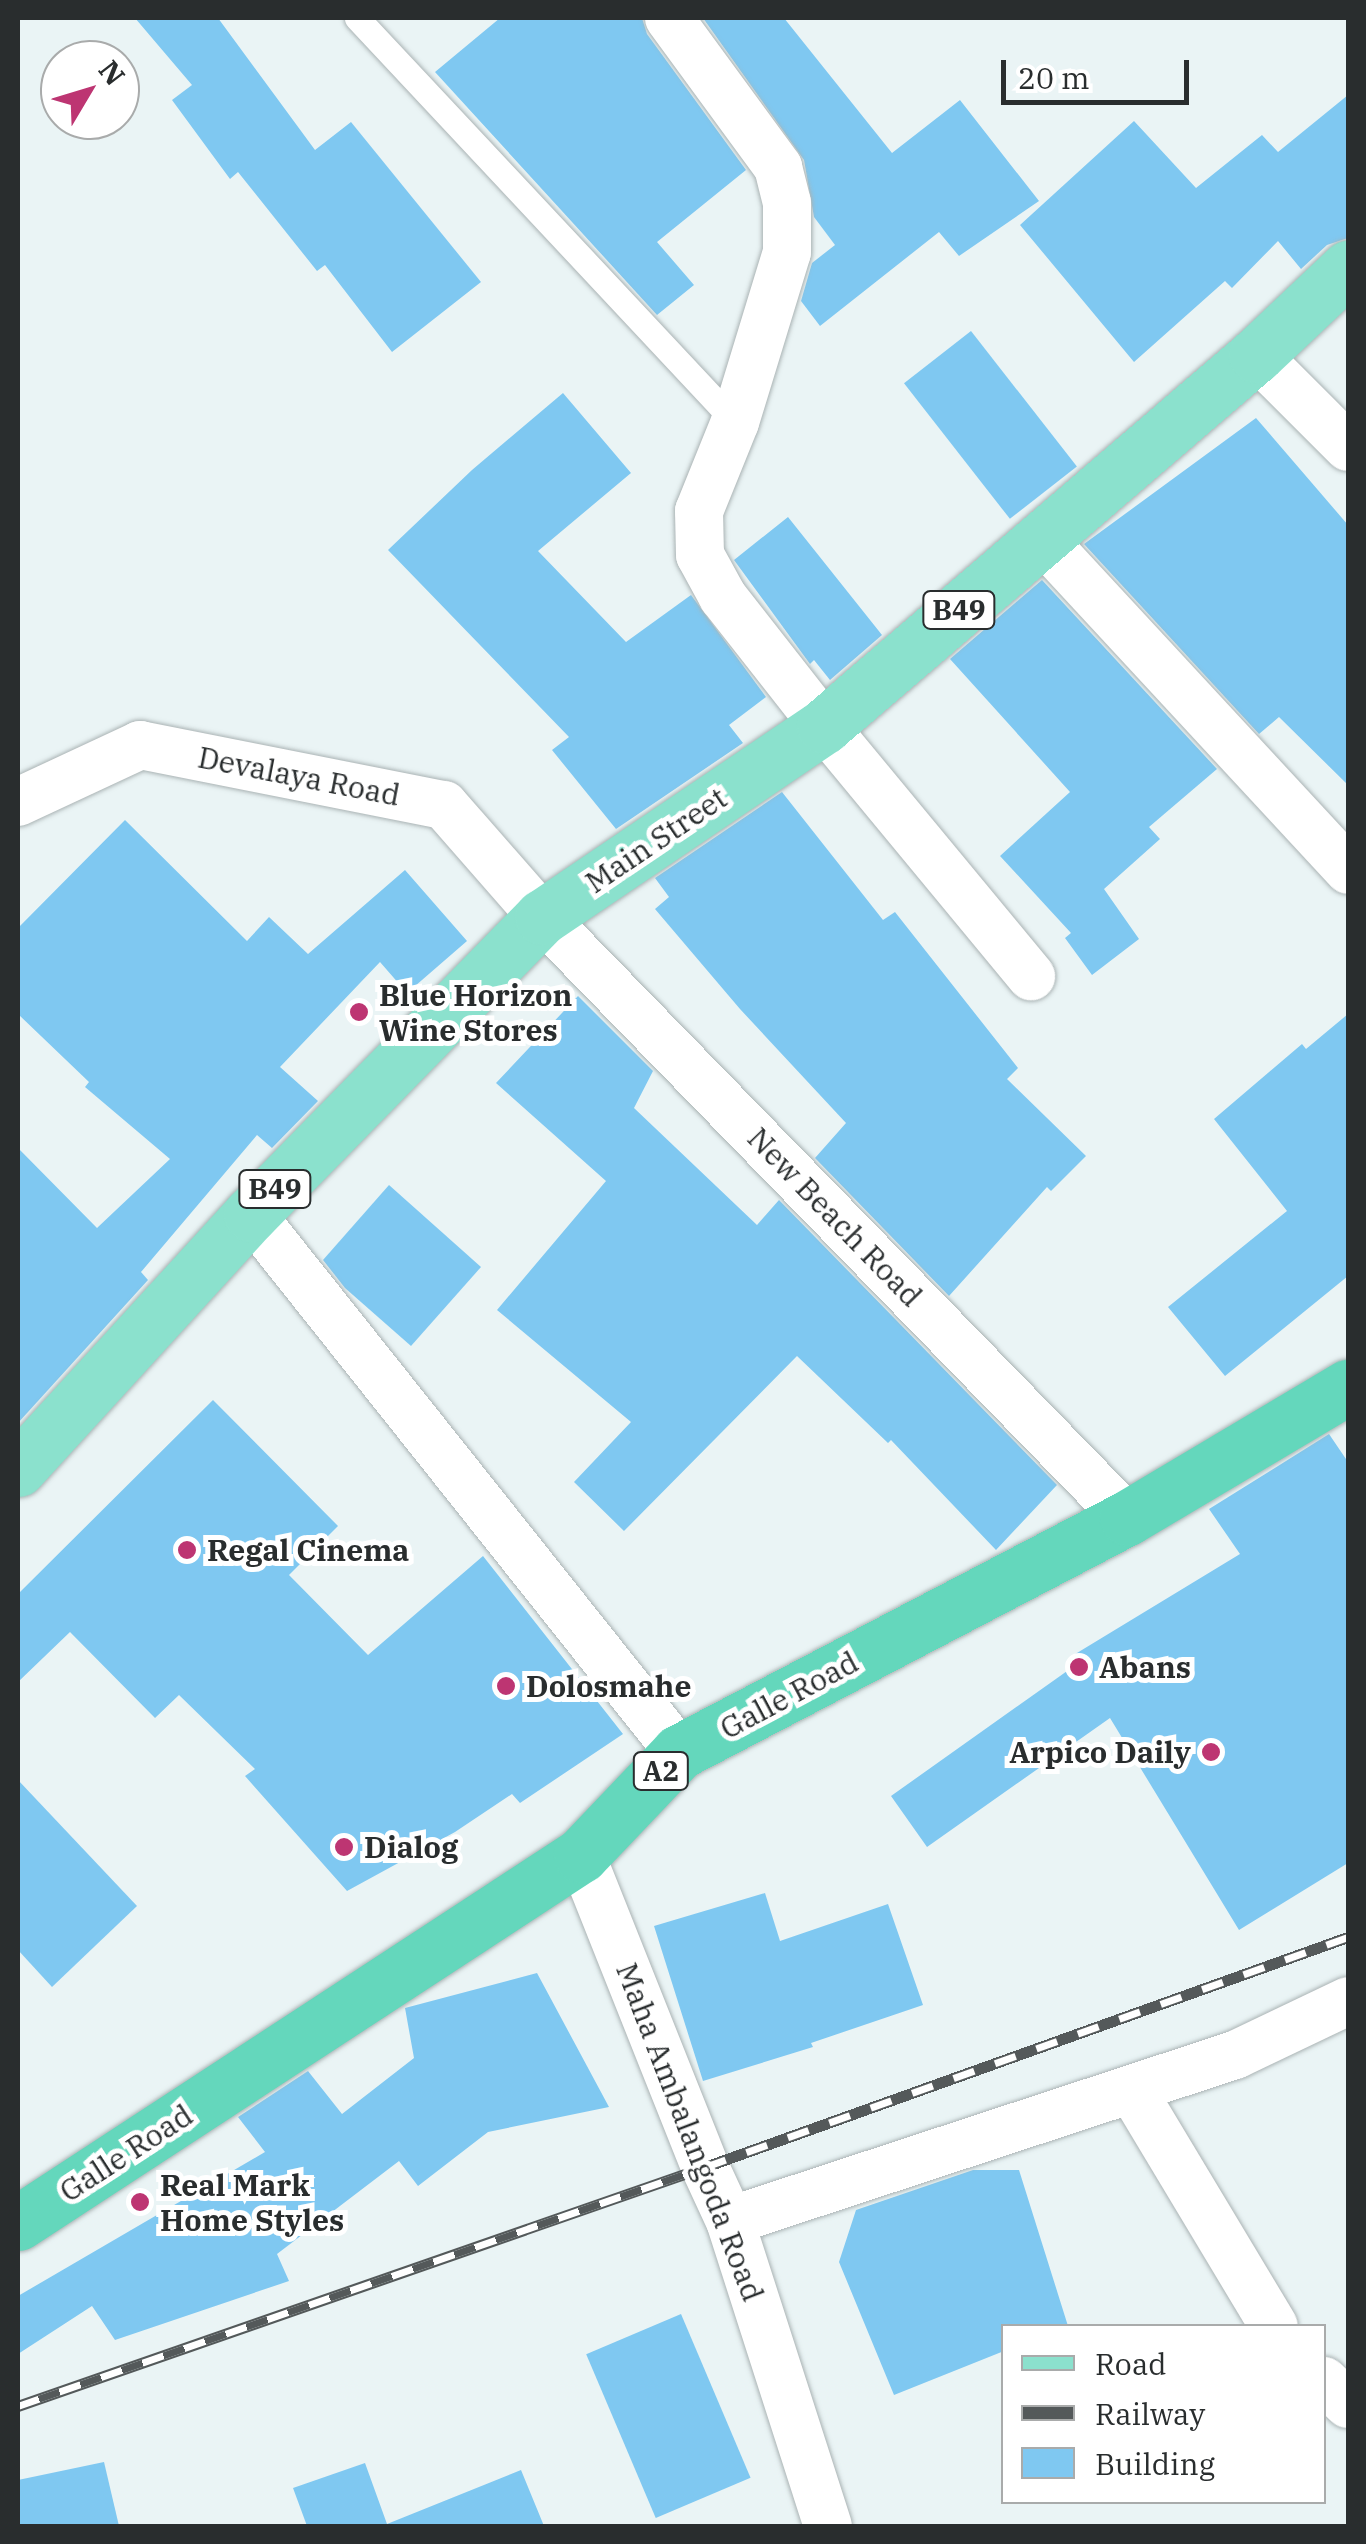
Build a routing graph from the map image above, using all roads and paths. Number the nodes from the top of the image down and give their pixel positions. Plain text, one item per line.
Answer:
1 (357, 18) edge
2 (669, 18) edge
3 (1348, 268) edge
4 (1256, 355) junction
5 (734, 422) junction
6 (1348, 447) edge
7 (1042, 539) junction
8 (824, 726) junction
9 (18, 802) edge
10 (1348, 870) edge
11 (542, 917) junction
12 (1031, 976) dead end
13 (251, 1214) junction
14 (1348, 1387) edge
15 (18, 1469) edge
16 (1127, 1518) junction
17 (680, 1752) junction
18 (581, 1855) junction
19 (1348, 2001) edge
20 (1132, 2090) junction
21 (730, 2221) junction
22 (18, 2223) edge
23 (1273, 2324) edge
24 (1326, 2383) edge
25 (1348, 2404) edge
26 (828, 2526) edge

1 - 5 lane
2 - 5 street
3 - 4 main road, Main Street / B49
4 - 6 street
4 - 7 main road, Main Street / B49
5 - 8 street
7 - 8 main road, Main Street / B49
7 - 10 street
8 - 11 main road, Main Street / B49
8 - 12 street
9 - 11 street, Devalaya Road
11 - 13 main road, Main Street / B49
11 - 16 street, New Beach Road
13 - 15 main road, Main Street / B49
13 - 17 street
14 - 16 highway, Galle Road / A2
16 - 17 highway, Galle Road / A2
17 - 18 highway, Galle Road / A2
18 - 21 street, Maha Ambalangoda Road
18 - 22 highway, Galle Road / A2
19 - 20 street
20 - 21 street
20 - 23 street
21 - 26 street, Maha Ambalangoda Road
24 - 25 street

